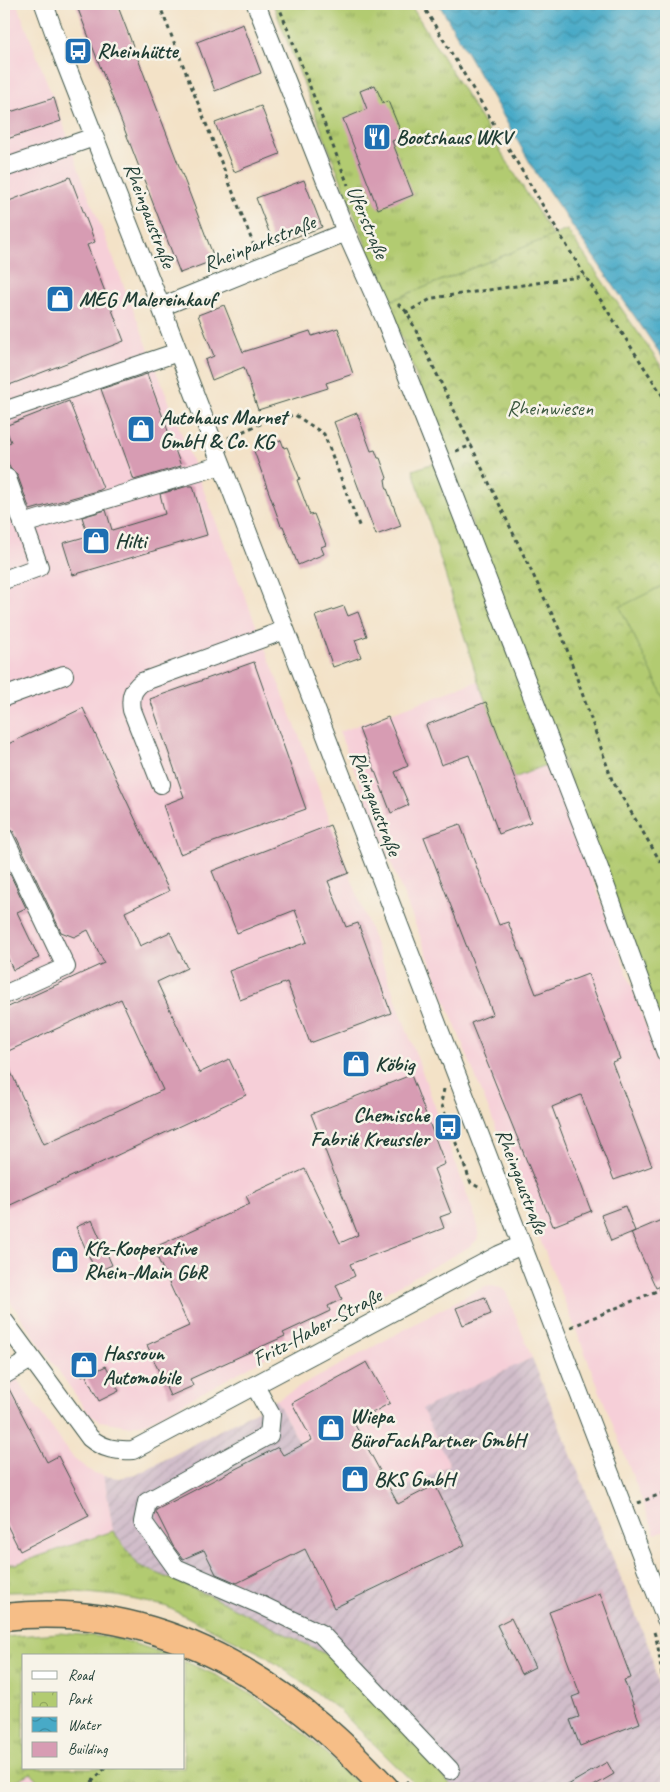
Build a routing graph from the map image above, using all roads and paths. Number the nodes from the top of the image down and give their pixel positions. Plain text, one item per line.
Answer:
1 (44, 4) edge
2 (159, 4) edge
3 (256, 4) edge
4 (278, 4) edge
5 (422, 4) edge
6 (94, 137) junction
7 (4, 168) edge
8 (350, 190) dead end
9 (346, 232) junction
10 (262, 267) junction
11 (584, 276) junction
12 (396, 302) dead end
13 (161, 307) junction
14 (407, 312) junction
15 (178, 352) junction
16 (666, 400) edge
17 (4, 411) edge
18 (228, 438) dead end
19 (222, 465) junction
20 (4, 479) edge
21 (23, 524) junction
22 (360, 528) dead end
23 (4, 580) edge
24 (285, 630) junction
25 (64, 675) dead end
26 (4, 697) edge
27 (161, 784) dead end
28 (4, 838) edge
29 (666, 870) edge
30 (4, 996) edge
31 (666, 1052) edge
32 (442, 1103) dead end
33 (471, 1183) dead end
34 (522, 1245) junction
35 (666, 1287) edge
36 (4, 1321) edge
37 (556, 1333) junction
38 (31, 1359) junction
39 (4, 1375) edge
40 (254, 1386) junction
41 (666, 1492) edge
42 (624, 1510) junction
43 (4, 1617) edge
44 (666, 1619) edge
45 (660, 1666) dead end
46 (666, 1690) edge
47 (103, 1770) edge
48 (450, 1770) dead end
49 (86, 1788) edge
50 (385, 1788) edge

1 - 6 street, Rheingaustraße
2 - 10 path
3 - 9 street, Uferstraße
4 - 8 path
5 - 11 path
6 - 7 street
6 - 13 street, Rheingaustraße
9 - 10 street, Rheinparkstraße
9 - 31 street, Uferstraße
10 - 13 street, Rheinparkstraße
11 - 14 path
11 - 16 path
12 - 14 path
13 - 15 street, Rheingaustraße
14 - 29 path
15 - 17 street
15 - 19 street, Rheingaustraße
18 - 22 path
19 - 21 street
19 - 24 street, Rheingaustraße
20 - 21 street
21 - 23 street
24 - 27 street
24 - 34 street, Rheingaustraße
25 - 26 street
28 - 30 street
32 - 33 path
34 - 37 street, Rheingaustraße
34 - 40 street, Fritz-Haber-Straße
35 - 37 path
36 - 38 street
37 - 42 street, Rheingaustraße
38 - 39 street
38 - 40 street, Fritz-Haber-Straße
40 - 48 street
41 - 42 path
42 - 44 street, Rheingaustraße
43 - 50 highway
45 - 46 path
47 - 49 path

